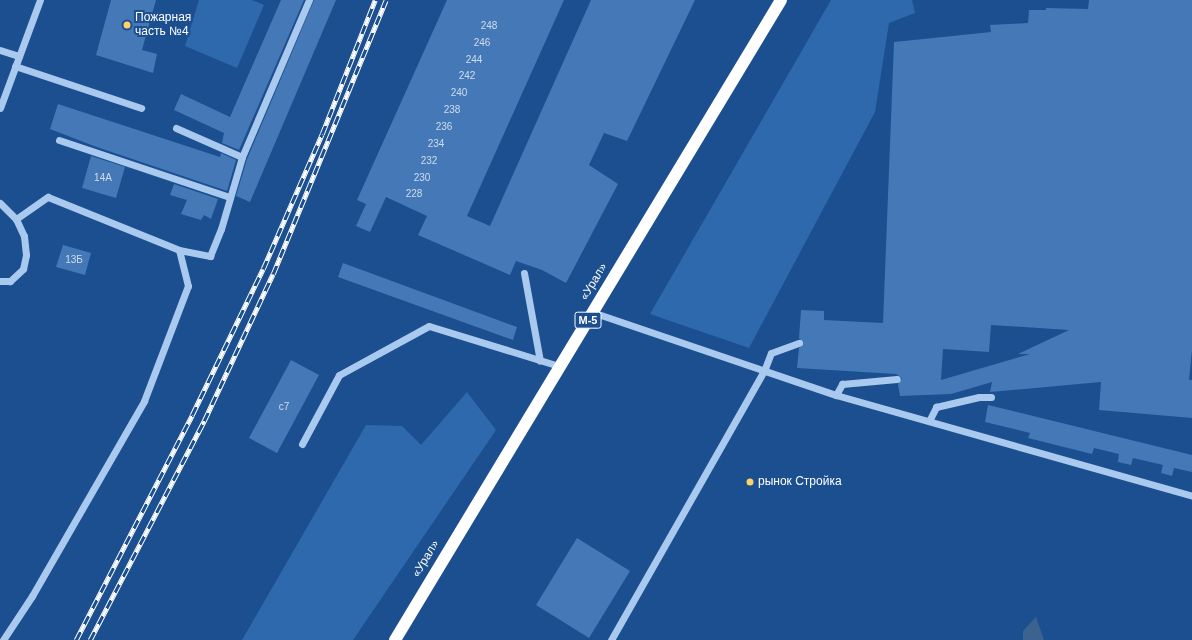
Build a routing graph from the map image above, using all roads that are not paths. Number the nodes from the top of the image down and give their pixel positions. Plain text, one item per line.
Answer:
1 (40, 0) edge
2 (309, 0) edge
3 (781, 0) edge
4 (0, 50) edge
5 (19, 56) junction
6 (15, 66) junction
7 (0, 108) edge
8 (141, 108) dead end
9 (176, 128) dead end
10 (59, 140) dead end
11 (242, 157) junction
12 (229, 197) junction
13 (0, 203) edge
14 (16, 219) junction
15 (179, 250) junction
16 (524, 273) dead end
17 (0, 281) edge
18 (592, 312) junction
19 (799, 343) dead end
20 (540, 361) junction
21 (559, 366) junction
22 (764, 371) junction
23 (897, 379) dead end
24 (836, 395) junction
25 (991, 398) dead end
26 (929, 422) junction
27 (302, 444) dead end
28 (1192, 496) edge
29 (3, 640) edge
30 (395, 640) edge
31 (611, 640) edge

1 - 5 street
2 - 11 street
3 - 18 highway, «Урал» / М-5
4 - 5 street
5 - 6 street
6 - 7 street
6 - 8 street
9 - 11 street
10 - 12 street
11 - 12 street
12 - 15 street
13 - 14 street
14 - 15 street
14 - 17 street
15 - 29 street
16 - 20 street
18 - 21 highway, «Урал» / М-5
18 - 22 street
19 - 22 street
20 - 21 street
20 - 27 street
21 - 30 highway, «Урал» / М-5
22 - 24 street
22 - 31 street
23 - 24 street
24 - 26 street
25 - 26 street
26 - 28 street

